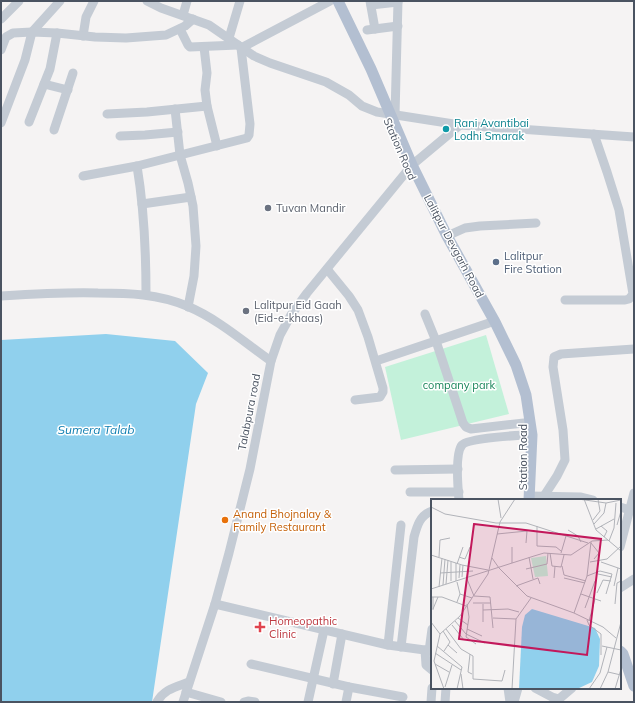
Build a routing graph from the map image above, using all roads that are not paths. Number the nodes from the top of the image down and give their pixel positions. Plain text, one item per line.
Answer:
1 (19, 1) edge
2 (60, 1) edge
3 (94, 1) edge
4 (147, 1) edge
5 (186, 1) edge
6 (240, 1) edge
7 (331, 1) edge
8 (338, 1) edge
9 (398, 2) edge
10 (371, 3) edge
11 (183, 15) junction
12 (192, 19) junction
13 (1, 20) edge
14 (398, 26) junction
15 (180, 29) junction
16 (32, 32) junction
17 (57, 33) junction
18 (83, 36) junction
19 (229, 38) junction
20 (239, 46) junction
21 (204, 47) junction
22 (1, 50) edge
23 (73, 73) dead end
24 (44, 84) junction
25 (68, 90) junction
26 (207, 106) junction
27 (175, 109) junction
28 (107, 114) dead end
29 (389, 114) junction
30 (1, 122) edge
31 (29, 122) dead end
32 (460, 125) junction
33 (54, 130) dead end
34 (178, 132) junction
35 (594, 134) junction
36 (120, 136) dead end
37 (634, 137) edge
38 (217, 146) junction
39 (180, 155) junction
40 (138, 166) junction
41 (410, 168) junction
42 (84, 176) dead end
43 (191, 197) junction
44 (142, 204) junction
45 (536, 223) dead end
46 (447, 236) junction
47 (327, 269) junction
48 (146, 294) junction
49 (1, 296) edge
50 (565, 300) dead end
51 (188, 306) junction
52 (425, 314) dead end
53 (489, 324) junction
54 (436, 341) junction
55 (634, 349) edge
56 (271, 361) junction
57 (376, 361) junction
58 (355, 400) dead end
59 (524, 423) junction
60 (528, 435) junction
61 (458, 468) junction
62 (395, 470) dead end
63 (410, 492) dead end
64 (634, 494) edge
65 (459, 496) edge
66 (544, 496) junction
67 (527, 499) edge
68 (589, 499) edge
69 (621, 507) edge
70 (630, 510) junction
71 (431, 511) edge
72 (401, 525) dead end
73 (621, 543) edge
74 (634, 579) edge
75 (621, 587) edge
76 (215, 604) junction
77 (324, 630) junction
78 (342, 634) junction
79 (431, 636) edge
80 (388, 645) junction
81 (401, 647) junction
82 (429, 651) edge
83 (621, 652) edge
84 (634, 656) edge
85 (251, 664) dead end
86 (431, 669) edge
87 (313, 679) junction
88 (189, 682) junction
89 (333, 684) junction
90 (634, 686) edge
91 (349, 687) junction
92 (432, 689) edge
93 (446, 689) edge
94 (508, 689) edge
95 (518, 689) edge
96 (537, 689) edge
97 (571, 689) edge
98 (186, 692) junction
99 (403, 698) dead end
100 (157, 702) edge
101 (183, 702) edge
102 (221, 702) edge
103 (244, 702) edge
104 (255, 702) edge
105 (308, 702) edge
106 (346, 702) edge
107 (431, 702) edge
108 (445, 702) edge
109 (510, 702) edge
110 (514, 702) edge

1 - 13 street
2 - 16 street
3 - 18 street
4 - 11 street
5 - 11 street
6 - 19 street
7 - 20 street
7 - 29 main road, Station Road
8 - 29 main road, Lalitpur Devgarh Road
9 - 10 street
9 - 14 street
10 - 14 street
11 - 12 street
12 - 15 street
12 - 19 street
14 - 29 street
15 - 18 street
15 - 21 street
16 - 17 street
16 - 22 street
16 - 30 street
17 - 18 street
17 - 24 street
19 - 20 street
20 - 21 street
20 - 29 street
20 - 38 street
21 - 26 street
23 - 25 street
24 - 25 street
24 - 31 street
25 - 33 street
26 - 27 street
26 - 38 street
27 - 28 street
27 - 34 street
29 - 32 street
29 - 41 main road, Lalitpur Devgarh Road
32 - 35 street
32 - 41 street, Talabpura road
34 - 36 street
34 - 39 street
35 - 37 street
35 - 50 street
38 - 39 street
39 - 40 street
39 - 43 street
40 - 42 street
40 - 44 street
41 - 46 main road, Lalitpur Devgarh Road
41 - 47 street, Talabpura road
41 - 53 main road, Station Road
43 - 44 street
43 - 51 street
44 - 48 street
45 - 46 street
46 - 60 main road, Lalitpur Devgarh Road
47 - 56 street, Talabpura road
47 - 57 street
48 - 49 street
48 - 51 street
51 - 56 street
52 - 54 street
53 - 54 street
53 - 59 main road, Station Road
54 - 57 street
54 - 59 street
55 - 66 street
56 - 76 street, Talabpura road
57 - 58 street
59 - 60 main road, Station Road
60 - 61 street
60 - 67 main road, Lalitpur Devgarh Road
61 - 62 street
61 - 65 street
63 - 65 street
64 - 70 street
66 - 67 street
66 - 68 street
69 - 70 street
70 - 73 street
71 - 81 street
72 - 80 street
74 - 75 street
76 - 77 street
76 - 88 street, Talabpura road
77 - 78 street
77 - 87 street
78 - 80 street
78 - 89 street
79 - 82 street
80 - 81 street
81 - 82 street
82 - 86 street
83 - 84 main road
83 - 90 main road
85 - 87 street
87 - 89 street
87 - 105 street
88 - 98 street, Talabpura road
88 - 100 street
89 - 91 street
91 - 99 street
91 - 106 street
92 - 107 street
93 - 108 street
94 - 109 street
95 - 110 street
96 - 97 street
98 - 101 street, Talabpura road
98 - 102 street
103 - 104 street

